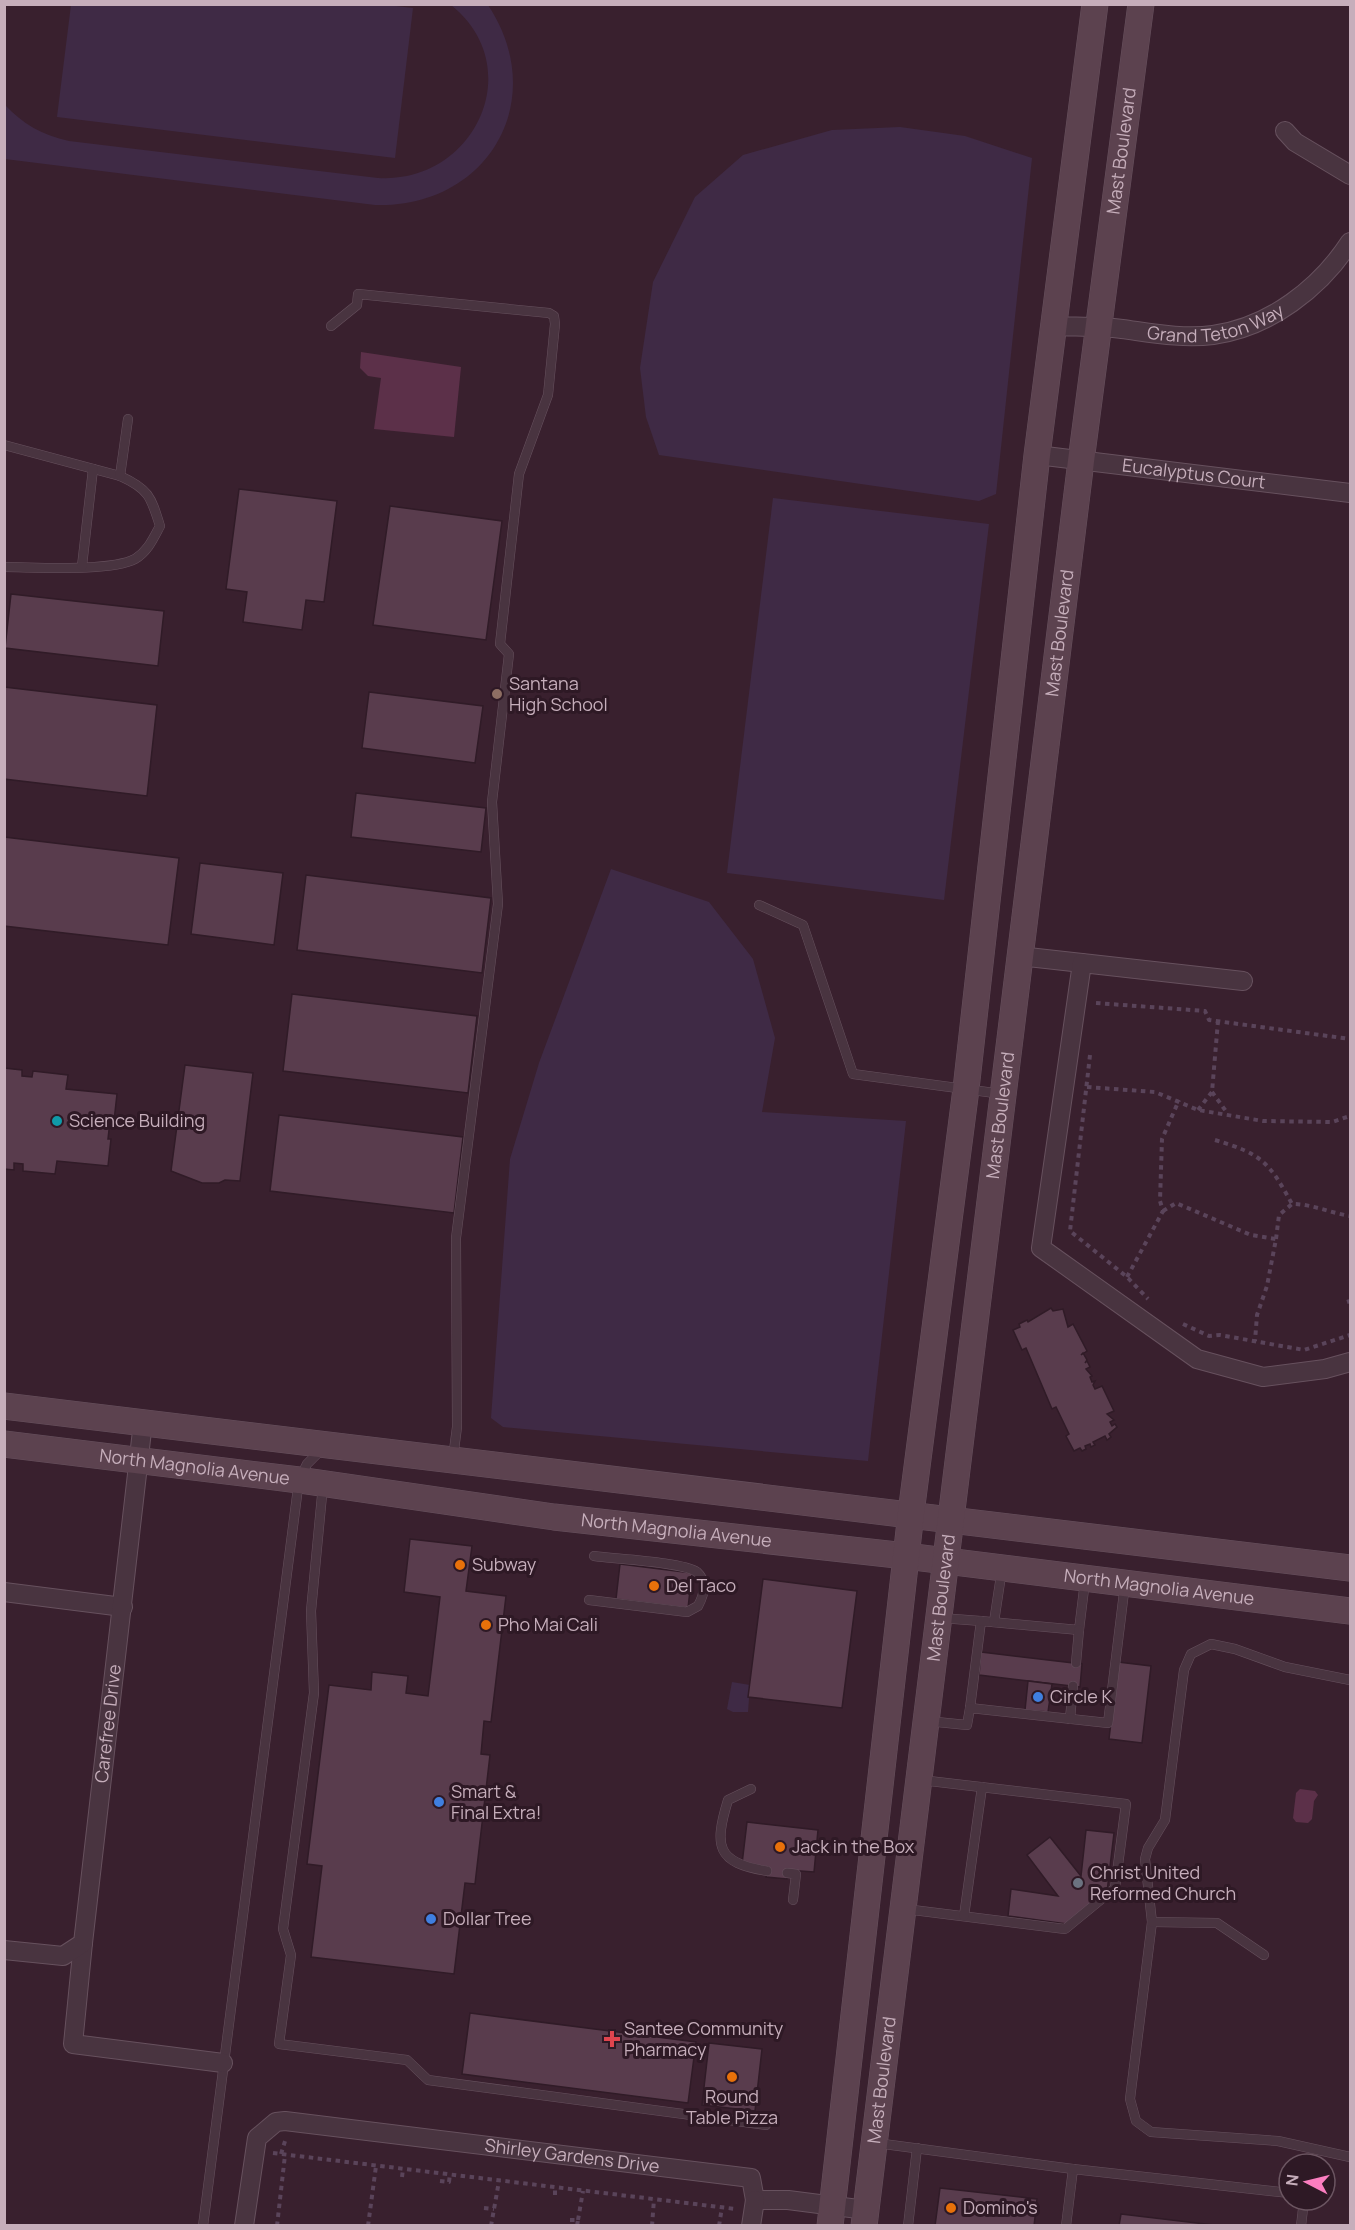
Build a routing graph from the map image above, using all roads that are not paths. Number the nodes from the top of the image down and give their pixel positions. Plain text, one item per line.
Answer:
1 (1095, 4) edge
2 (1141, 4) edge
3 (1286, 131) dead end
4 (1350, 175) edge
5 (1350, 242) edge
6 (331, 326) dead end
7 (1053, 326) junction
8 (1100, 327) junction
9 (128, 419) dead end
10 (4, 445) edge
11 (1037, 455) junction
12 (1080, 461) junction
13 (93, 469) junction
14 (120, 476) junction
15 (1350, 493) edge
16 (82, 566) junction
17 (4, 567) edge
18 (759, 905) dead end
19 (1019, 956) junction
20 (1082, 963) junction
21 (1244, 981) dead end
22 (966, 1089) junction
23 (1002, 1094) junction
24 (1350, 1362) edge
25 (4, 1406) edge
26 (143, 1422) junction
27 (4, 1444) edge
28 (327, 1444) junction
29 (453, 1458) junction
30 (139, 1461) junction
31 (311, 1482) junction
32 (911, 1514) junction
33 (951, 1518) junction
34 (594, 1556) dead end
35 (906, 1556) junction
36 (946, 1562) junction
37 (1350, 1568) edge
38 (1002, 1569) junction
39 (1085, 1579) junction
40 (1125, 1584) junction
41 (4, 1592) edge
42 (589, 1600) dead end
43 (123, 1607) junction
44 (1350, 1611) edge
45 (939, 1618) junction
46 (981, 1622) junction
47 (994, 1623) junction
48 (1079, 1630) junction
49 (1076, 1664) dead end
50 (1350, 1680) edge
51 (1073, 1686) dead end
52 (970, 1708) junction
53 (1070, 1719) junction
54 (926, 1721) junction
55 (918, 1780) junction
56 (982, 1787) junction
57 (752, 1789) dead end
58 (767, 1871) dead end
59 (787, 1873) dead end
60 (793, 1900) dead end
61 (903, 1909) junction
62 (964, 1916) junction
63 (1152, 1922) junction
64 (83, 1943) junction
65 (4, 1950) edge
66 (1264, 1955) dead end
67 (223, 2062) junction
68 (766, 2124) dead end
69 (874, 2143) junction
70 (917, 2148) junction
71 (1350, 2157) edge
72 (1073, 2169) junction
73 (1277, 2192) edge
74 (748, 2205) junction
75 (831, 2216) edge
76 (865, 2218) edge
77 (203, 2226) edge
78 (244, 2226) edge
79 (751, 2226) edge
80 (908, 2226) edge
81 (1066, 2226) edge

1 - 7 main road, Mast Boulevard
2 - 8 main road, Mast Boulevard
3 - 4 street
5 - 8 street, Grand Teton Way
6 - 29 lane
7 - 8 street, Grand Teton Way
7 - 11 main road, Mast Boulevard
8 - 12 main road, Mast Boulevard
9 - 14 lane
10 - 13 lane
11 - 12 street, Eucalyptus Court
11 - 22 main road, Mast Boulevard
12 - 15 street, Eucalyptus Court
12 - 19 main road, Mast Boulevard
13 - 14 lane
13 - 16 lane
14 - 16 lane
16 - 17 lane
18 - 22 lane
19 - 20 street
19 - 23 main road, Mast Boulevard
20 - 21 street
20 - 24 street
22 - 23 lane
22 - 32 main road, Mast Boulevard
23 - 33 main road, Mast Boulevard
25 - 26 main road
26 - 28 main road
26 - 30 street, Carefree Drive
27 - 30 main road, North Magnolia Avenue
28 - 29 main road
28 - 31 lane
29 - 32 main road
30 - 31 main road, North Magnolia Avenue
30 - 43 street, Carefree Drive
31 - 35 main road, North Magnolia Avenue
31 - 67 lane
31 - 68 lane
32 - 33 main road
32 - 35 main road, Mast Boulevard
33 - 36 main road, Mast Boulevard
33 - 37 main road
34 - 42 lane
35 - 36 main road, North Magnolia Avenue
35 - 75 main road, Mast Boulevard
36 - 38 main road, North Magnolia Avenue
36 - 45 main road, Mast Boulevard
38 - 39 main road, North Magnolia Avenue
38 - 47 lane
39 - 40 main road, North Magnolia Avenue
39 - 48 lane
40 - 44 main road, North Magnolia Avenue
40 - 53 lane
41 - 43 street
43 - 64 street, Carefree Drive
45 - 46 lane
45 - 54 main road, Mast Boulevard
46 - 47 lane
46 - 52 lane
47 - 48 lane
48 - 49 lane
50 - 63 lane
51 - 53 lane
52 - 53 lane
52 - 54 lane
54 - 55 main road, Mast Boulevard
55 - 56 lane
55 - 61 main road, Mast Boulevard
56 - 62 lane
56 - 62 lane
57 - 58 lane
59 - 60 lane
61 - 62 lane
61 - 69 main road, Mast Boulevard
63 - 66 lane
63 - 71 lane
64 - 65 street
64 - 67 street, Carefree Drive
67 - 77 lane
69 - 70 lane
69 - 76 main road, Mast Boulevard
70 - 72 lane
70 - 80 lane
72 - 73 lane
72 - 81 lane
74 - 75 street
74 - 78 street, Shirley Gardens Drive
74 - 79 street
75 - 76 street

